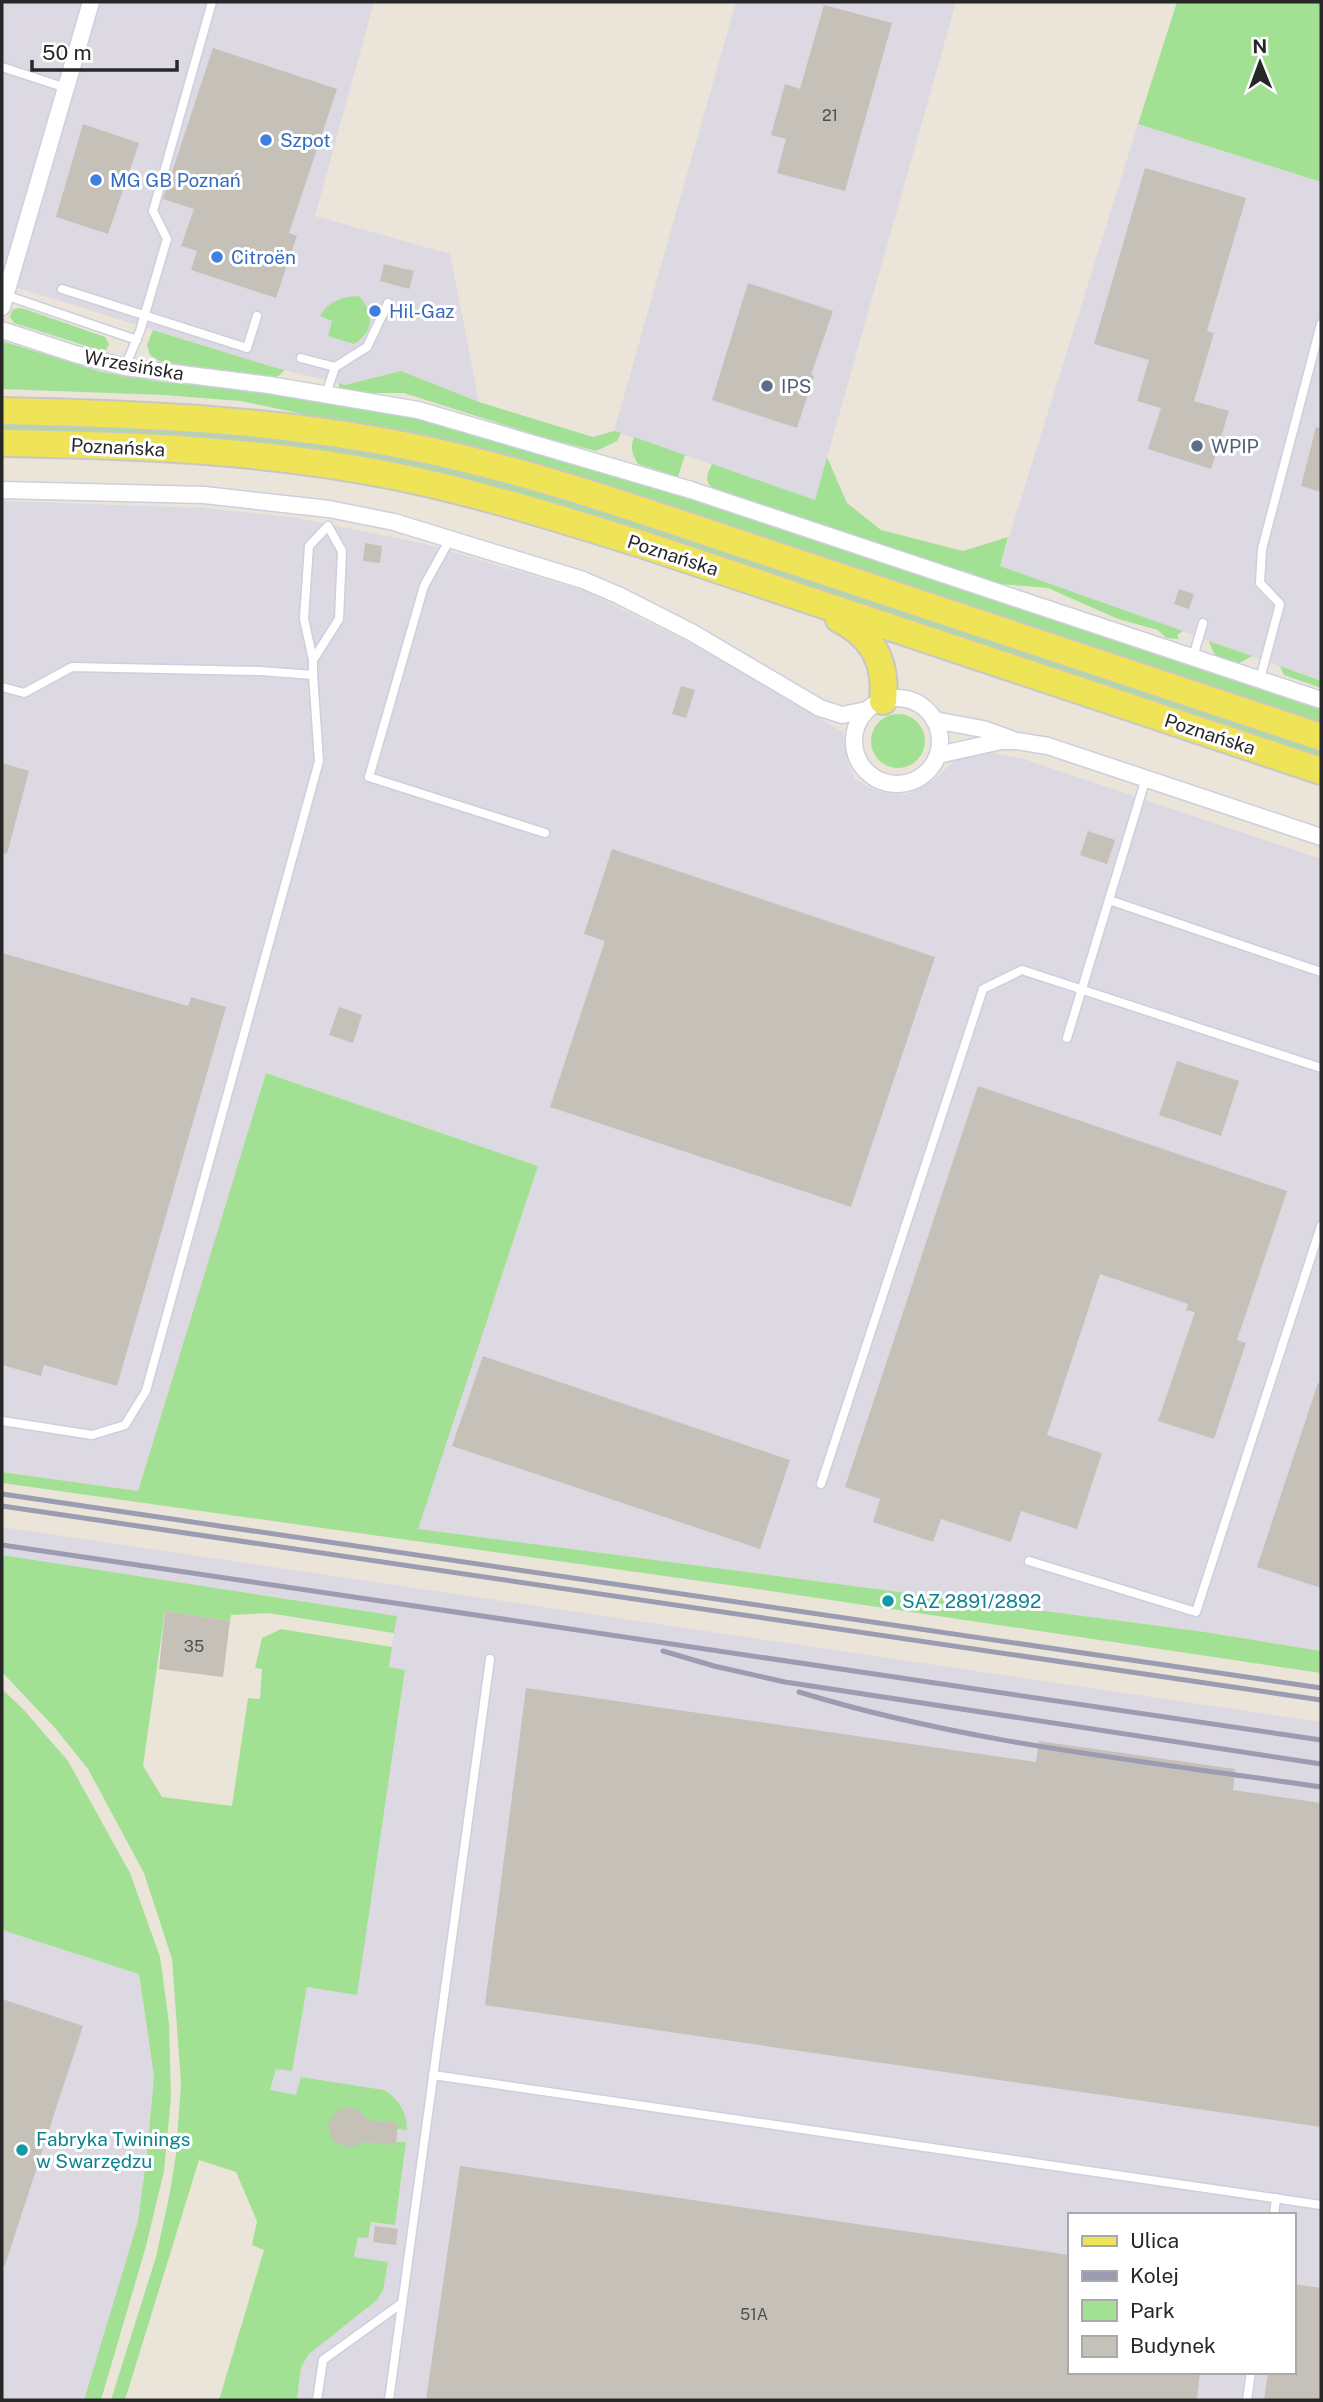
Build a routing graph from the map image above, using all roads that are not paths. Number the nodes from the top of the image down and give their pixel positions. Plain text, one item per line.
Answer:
1 (91, 2) edge
2 (212, 2) edge
3 (2, 67) edge
4 (66, 88) junction
5 (62, 289) dead end
6 (3, 299) edge
7 (388, 303) dead end
8 (145, 315) junction
9 (257, 316) dead end
10 (1321, 324) edge
11 (2, 330) edge
12 (137, 340) junction
13 (301, 358) dead end
14 (125, 367) junction
15 (335, 367) junction
16 (326, 394) junction
17 (2, 411) edge
18 (2, 443) edge
19 (2, 490) edge
20 (330, 509) junction
21 (328, 526) junction
22 (450, 539) junction
23 (785, 592) junction
24 (1203, 623) dead end
25 (1193, 657) junction
26 (313, 660) junction
27 (313, 675) junction
28 (1260, 679) junction
29 (2, 687) edge
30 (1321, 700) edge
31 (875, 706) junction
32 (934, 720) junction
33 (1321, 737) edge
34 (1017, 741) junction
35 (938, 755) junction
36 (1321, 771) edge
37 (1146, 778) junction
38 (545, 833) dead end
39 (1321, 837) edge
40 (1109, 901) junction
41 (1321, 972) edge
42 (1081, 990) junction
43 (1067, 1038) dead end
44 (1321, 1068) edge
45 (1321, 1226) edge
46 (2, 1421) edge
47 (821, 1484) dead end
48 (1029, 1561) dead end
49 (491, 1659) dead end
50 (433, 2076) junction
51 (1276, 2198) junction
52 (1321, 2205) edge
53 (1274, 2213) edge
54 (402, 2303) junction
55 (1251, 2374) edge
56 (317, 2400) edge
57 (389, 2400) edge
58 (1247, 2400) edge

1 - 4 street
2 - 8 lane
3 - 4 lane
4 - 6 street
5 - 8 lane
6 - 12 lane
7 - 15 lane
8 - 9 lane
8 - 12 lane
10 - 28 lane
11 - 14 street, Wrzesińska
12 - 14 lane
13 - 15 lane
14 - 16 street, Wrzesińska
15 - 16 lane
16 - 25 street
17 - 33 main road, Poznańska
18 - 23 main road, Poznańska
19 - 20 street
20 - 21 lane
20 - 22 street
21 - 26 lane
21 - 26 lane
22 - 31 street
22 - 38 lane
23 - 31 main road
23 - 36 main road, Poznańska
24 - 25 lane
25 - 28 street
26 - 27 lane
27 - 29 lane
27 - 46 lane
28 - 30 street
31 - 32 street
31 - 35 street
32 - 34 street
32 - 35 street
34 - 35 street
34 - 37 street
37 - 39 street
37 - 40 lane
40 - 41 lane
40 - 42 lane
42 - 43 lane
42 - 44 lane
42 - 47 lane
45 - 48 lane
49 - 50 lane
50 - 51 lane
50 - 54 lane
51 - 52 lane
51 - 53 lane
54 - 56 lane
54 - 57 lane
55 - 58 lane

